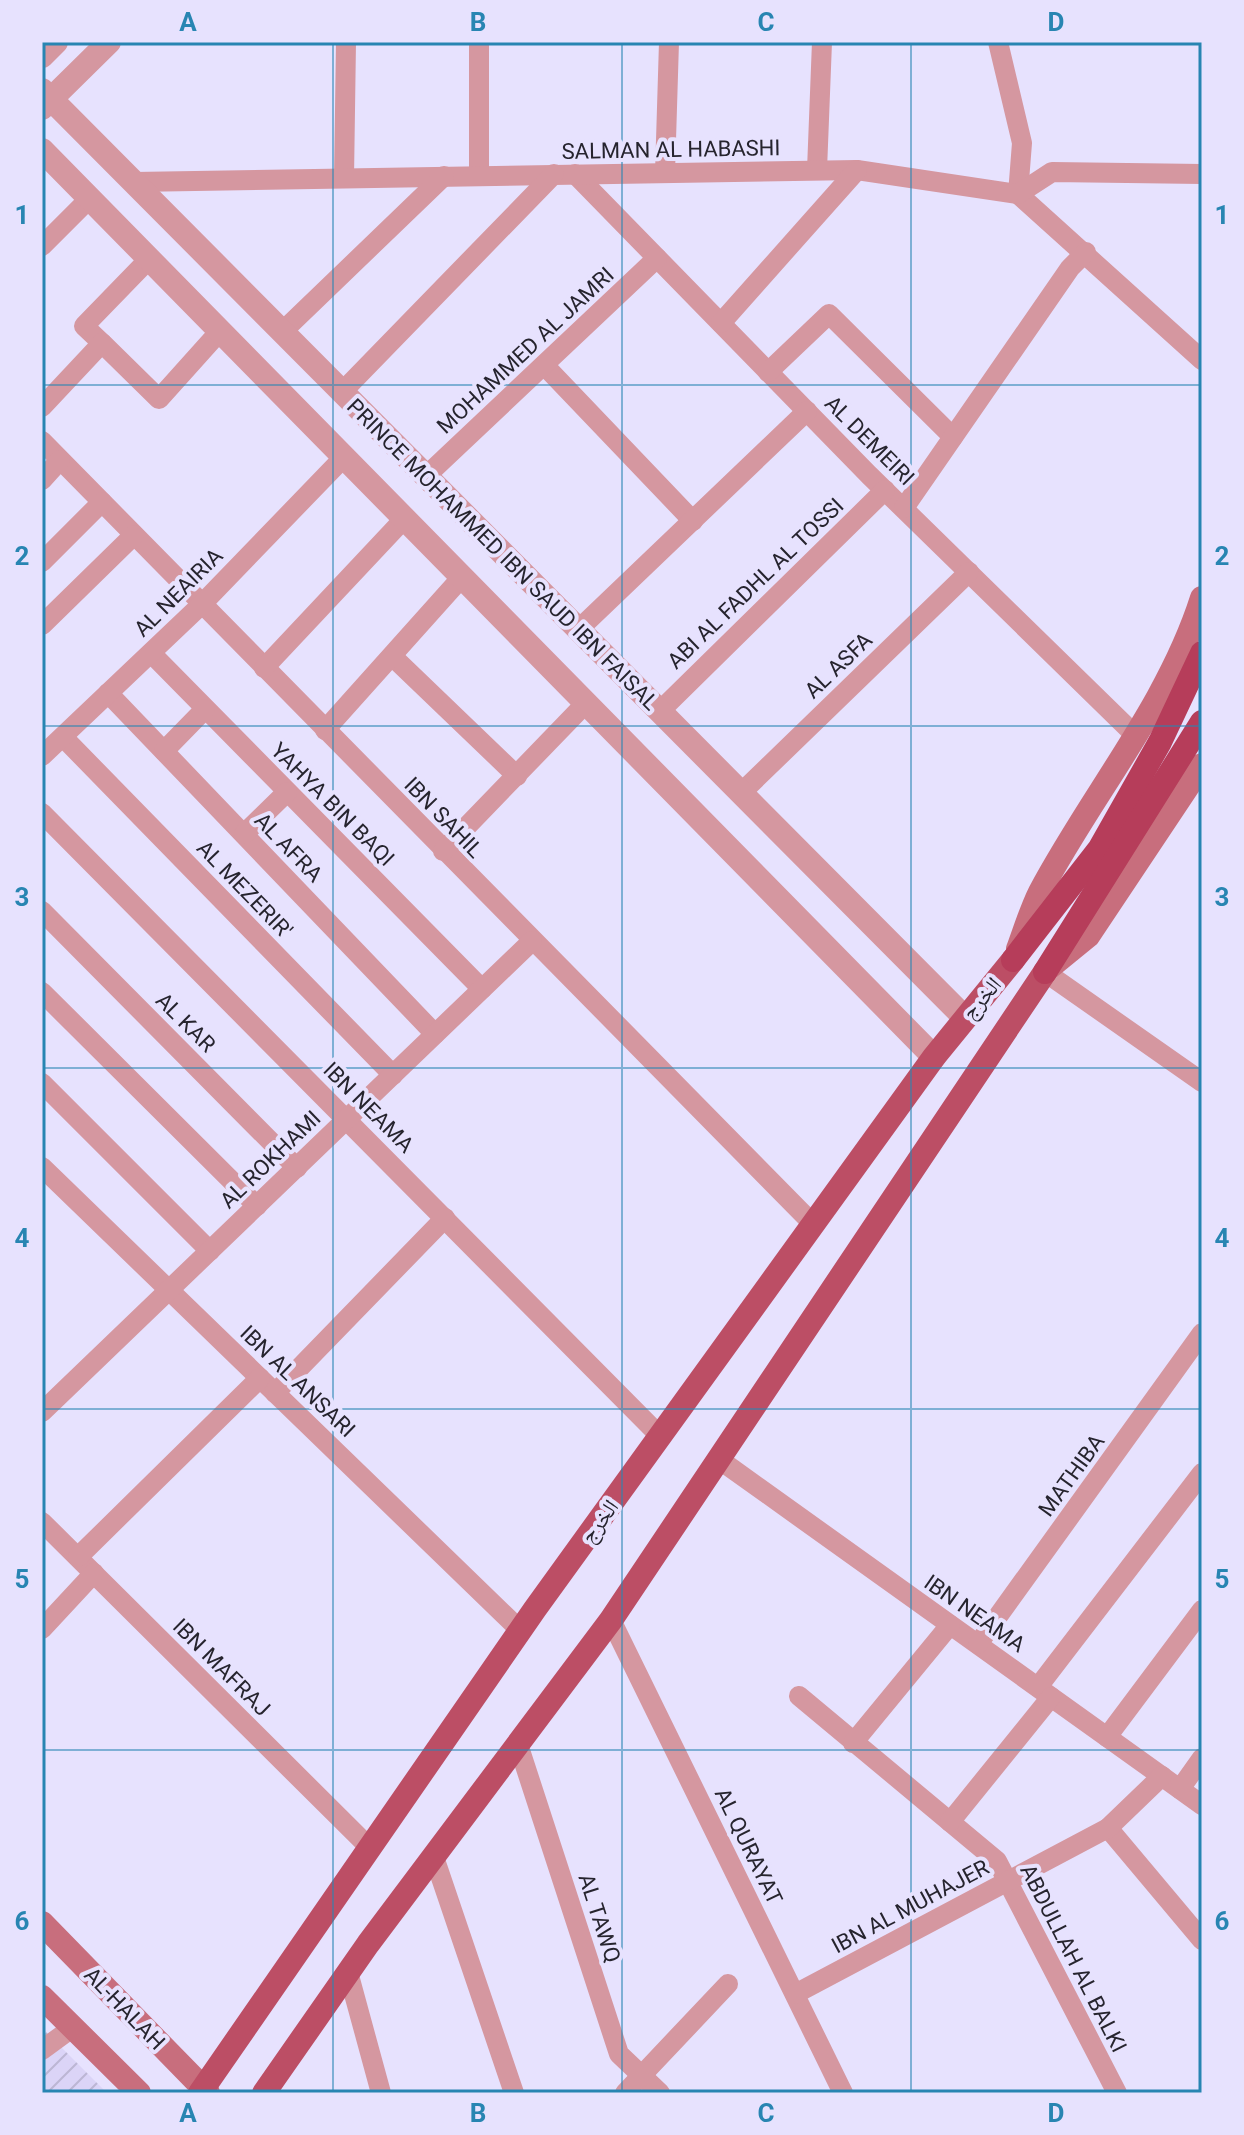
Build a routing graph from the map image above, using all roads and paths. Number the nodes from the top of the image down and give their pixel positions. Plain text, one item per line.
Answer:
1 (56, 42) edge
2 (109, 42) edge
3 (346, 42) edge
4 (479, 42) edge
5 (669, 42) edge
6 (822, 42) edge
7 (998, 42) edge
8 (42, 56) edge
9 (45, 99) edge
10 (42, 150) edge
11 (817, 170) junction
12 (857, 170) junction
13 (665, 173) junction
14 (554, 174) junction
15 (575, 174) junction
16 (1202, 174) edge
17 (444, 176) junction
18 (479, 176) junction
19 (344, 178) junction
20 (134, 182) junction
21 (1018, 194) junction
22 (90, 198) junction
23 (42, 246) edge
24 (1086, 252) junction
25 (657, 258) junction
26 (149, 259) junction
27 (721, 323) junction
28 (220, 331) junction
29 (282, 332) junction
30 (102, 343) junction
31 (1202, 360) edge
32 (544, 365) junction
33 (768, 372) junction
34 (342, 392) junction
35 (42, 407) edge
36 (807, 411) junction
37 (953, 437) junction
38 (42, 441) edge
39 (344, 457) junction
40 (60, 460) junction
41 (426, 476) junction
42 (42, 480) edge
43 (885, 490) junction
44 (102, 502) junction
45 (904, 508) junction
46 (404, 519) junction
47 (693, 521) junction
48 (134, 535) junction
49 (42, 562) edge
50 (969, 572) junction
51 (462, 577) junction
52 (1202, 598) edge
53 (202, 604) junction
54 (42, 625) edge
55 (578, 630) junction
56 (151, 653) junction
57 (1202, 653) edge
58 (392, 656) junction
59 (264, 668) junction
60 (108, 693) junction
61 (586, 703) junction
62 (205, 709) junction
63 (660, 711) junction
64 (1202, 722) edge
65 (325, 730) junction
66 (1135, 735) junction
67 (63, 737) junction
68 (164, 751) junction
69 (42, 756) edge
70 (1202, 765) edge
71 (517, 776) junction
72 (287, 792) junction
73 (741, 793) junction
74 (42, 813) edge
75 (244, 834) junction
76 (443, 851) junction
77 (1108, 854) junction
78 (42, 911) edge
79 (532, 941) junction
80 (1013, 960) junction
81 (1045, 972) junction
82 (482, 989) junction
83 (42, 992) edge
84 (964, 1017) junction
85 (435, 1034) junction
86 (934, 1057) junction
87 (393, 1075) junction
88 (1202, 1082) edge
89 (42, 1083) edge
90 (347, 1119) junction
91 (42, 1167) edge
92 (297, 1168) junction
93 (257, 1206) junction
94 (445, 1218) junction
95 (814, 1225) junction
96 (210, 1251) junction
97 (169, 1290) junction
98 (1202, 1333) edge
99 (260, 1378) junction
100 (275, 1393) junction
101 (42, 1412) edge
102 (660, 1436) junction
103 (720, 1460) junction
104 (1202, 1473) edge
105 (42, 1522) edge
106 (78, 1557) junction
107 (94, 1573) junction
108 (1202, 1610) edge
109 (611, 1620) junction
110 (950, 1625) junction
111 (42, 1629) edge
112 (520, 1630) junction
113 (978, 1644) junction
114 (1045, 1692) junction
115 (799, 1696) dead end
116 (1107, 1737) junction
117 (853, 1743) junction
118 (518, 1744) junction
119 (1202, 1758) edge
120 (1162, 1776) junction
121 (1180, 1789) junction
122 (1202, 1805) edge
123 (950, 1822) junction
124 (1108, 1828) junction
125 (369, 1847) junction
126 (434, 1857) junction
127 (1006, 1882) junction
128 (42, 1923) edge
129 (1202, 1940) edge
130 (348, 1972) junction
131 (728, 1984) dead end
132 (795, 1994) junction
133 (42, 1997) edge
134 (72, 2028) junction
135 (42, 2050) edge
136 (641, 2075) junction
137 (203, 2092) edge
138 (139, 2093) edge
139 (264, 2093) edge
140 (381, 2093) edge
141 (514, 2093) edge
142 (625, 2093) edge
143 (660, 2093) edge
144 (843, 2093) edge
145 (1117, 2093) edge

1 - 8 street
2 - 9 street
3 - 19 street
4 - 18 street
5 - 13 street
6 - 11 street
7 - 21 street
9 - 20 street, PRINCE MOHAMMED IBN SAUD IBN FAISAL
10 - 22 street, PRINCE MOHAMMED IBN SAUD IBN FAISAL
11 - 12 street, SALMAN AL HABASHI
11 - 13 street, SALMAN AL HABASHI
12 - 21 street, SALMAN AL HABASHI
12 - 27 street
13 - 15 street, SALMAN AL HABASHI
14 - 15 street, SALMAN AL HABASHI
14 - 18 street, SALMAN AL HABASHI
14 - 34 street
15 - 25 street, AL DEMEIRI
16 - 21 street
17 - 18 street, SALMAN AL HABASHI
17 - 19 street, SALMAN AL HABASHI
17 - 29 street
19 - 20 street, SALMAN AL HABASHI
20 - 29 street, PRINCE MOHAMMED IBN SAUD IBN FAISAL
21 - 24 street
22 - 23 street
22 - 26 street, PRINCE MOHAMMED IBN SAUD IBN FAISAL
24 - 31 street
24 - 37 street
25 - 27 street, AL DEMEIRI
25 - 32 street, MOHAMMED AL JAMRI
26 - 28 street, PRINCE MOHAMMED IBN SAUD IBN FAISAL
26 - 30 street
27 - 33 street, AL DEMEIRI
28 - 30 street
28 - 39 street, PRINCE MOHAMMED IBN SAUD IBN FAISAL
29 - 34 street, PRINCE MOHAMMED IBN SAUD IBN FAISAL
30 - 35 street
32 - 41 street, MOHAMMED AL JAMRI
32 - 47 street
33 - 36 street, AL DEMEIRI
33 - 37 street
34 - 41 street, PRINCE MOHAMMED IBN SAUD IBN FAISAL
36 - 43 street, AL DEMEIRI
36 - 47 street
37 - 45 street
38 - 40 street, IBN SAHIL
39 - 46 street, PRINCE MOHAMMED IBN SAUD IBN FAISAL
39 - 53 street, AL NEAIRIA
40 - 42 street
40 - 44 street, IBN SAHIL
41 - 55 street, PRINCE MOHAMMED IBN SAUD IBN FAISAL
43 - 45 street, AL DEMEIRI
43 - 63 street, ABI AL FADHL AL TOSSI
44 - 48 street, IBN SAHIL
44 - 49 street
45 - 50 street, AL DEMEIRI
46 - 51 street, PRINCE MOHAMMED IBN SAUD IBN FAISAL
46 - 59 street
47 - 55 street
48 - 53 street, IBN SAHIL
48 - 54 street
50 - 66 street, AL DEMEIRI
50 - 73 street, AL ASFA
51 - 58 street
51 - 61 street, PRINCE MOHAMMED IBN SAUD IBN FAISAL
52 - 66 main road
53 - 56 street, AL NEAIRIA
53 - 59 street, IBN SAHIL
55 - 63 street, PRINCE MOHAMMED IBN SAUD IBN FAISAL
56 - 60 street, AL NEAIRIA
56 - 62 street, YAHYA BIN BAQI
57 - 77 highway
58 - 65 street
58 - 71 street
59 - 65 street, IBN SAHIL
60 - 67 street, AL NEAIRIA
60 - 68 street, AL AFRA
61 - 71 street
61 - 86 street, PRINCE MOHAMMED IBN SAUD IBN FAISAL
62 - 68 street
62 - 72 street, YAHYA BIN BAQI
63 - 73 street, PRINCE MOHAMMED IBN SAUD IBN FAISAL
64 - 77 highway
65 - 76 street, IBN SAHIL
66 - 80 main road
67 - 69 street, AL NEAIRIA
67 - 87 street, AL MEZERIR'
68 - 75 street, AL AFRA
70 - 81 main road
71 - 76 street
72 - 75 street
72 - 82 street, YAHYA BIN BAQI
73 - 84 street, PRINCE MOHAMMED IBN SAUD IBN FAISAL
74 - 90 street, IBN NEAMA
75 - 85 street, AL AFRA
76 - 79 street, IBN SAHIL
77 - 80 highway
77 - 81 highway
78 - 92 street, AL KAR
79 - 82 street, AL ROKHAMI
79 - 95 street, IBN SAHIL
80 - 84 main road, الخرج
81 - 88 street
81 - 103 main road
82 - 85 street, AL ROKHAMI
83 - 93 street
84 - 86 main road, الخرج
85 - 87 street, AL ROKHAMI
86 - 95 main road, الخرج
87 - 90 street, AL ROKHAMI
89 - 96 street
90 - 92 street, AL ROKHAMI
90 - 94 street, IBN NEAMA
91 - 97 street, IBN AL ANSARI
92 - 93 street, AL ROKHAMI
93 - 96 street, AL ROKHAMI
94 - 100 street
94 - 102 street, IBN NEAMA
95 - 102 main road, الخرج
96 - 97 street, AL ROKHAMI
97 - 99 street, IBN AL ANSARI
97 - 101 street, AL ROKHAMI
98 - 113 street, MATHIBA
99 - 100 street, IBN AL ANSARI
99 - 106 street
100 - 112 street, IBN AL ANSARI
102 - 112 main road, الخرج
103 - 109 main road
103 - 110 street, IBN NEAMA
104 - 114 street
105 - 106 street, IBN MAFRAJ
106 - 107 street, IBN MAFRAJ
107 - 111 street
107 - 125 street, IBN MAFRAJ
108 - 116 street
109 - 118 main road
109 - 132 street, AL QURAYAT
110 - 113 street, IBN NEAMA
110 - 117 street
112 - 125 main road, الخرج
113 - 114 street, IBN NEAMA
114 - 116 street, IBN NEAMA
114 - 123 street
115 - 117 street, ABDULLAH AL BALKI
116 - 120 street, IBN NEAMA
117 - 123 street, ABDULLAH AL BALKI
118 - 126 main road
118 - 136 street, AL TAWQ
119 - 121 street
120 - 121 street, IBN NEAMA
120 - 124 street, IBN AL MUHAJER
121 - 122 street, IBN NEAMA
123 - 127 street, ABDULLAH AL BALKI
124 - 127 street, IBN AL MUHAJER
124 - 129 street
125 - 137 main road, الخرج
126 - 130 main road
126 - 141 street
127 - 132 street, IBN AL MUHAJER
127 - 145 street, ABDULLAH AL BALKI
128 - 137 main road, AL-HALAH
130 - 139 main road
130 - 140 street
131 - 136 street
132 - 144 street, AL QURAYAT
133 - 134 main road
134 - 135 street
134 - 138 main road
136 - 142 street
136 - 143 street, AL TAWQ

